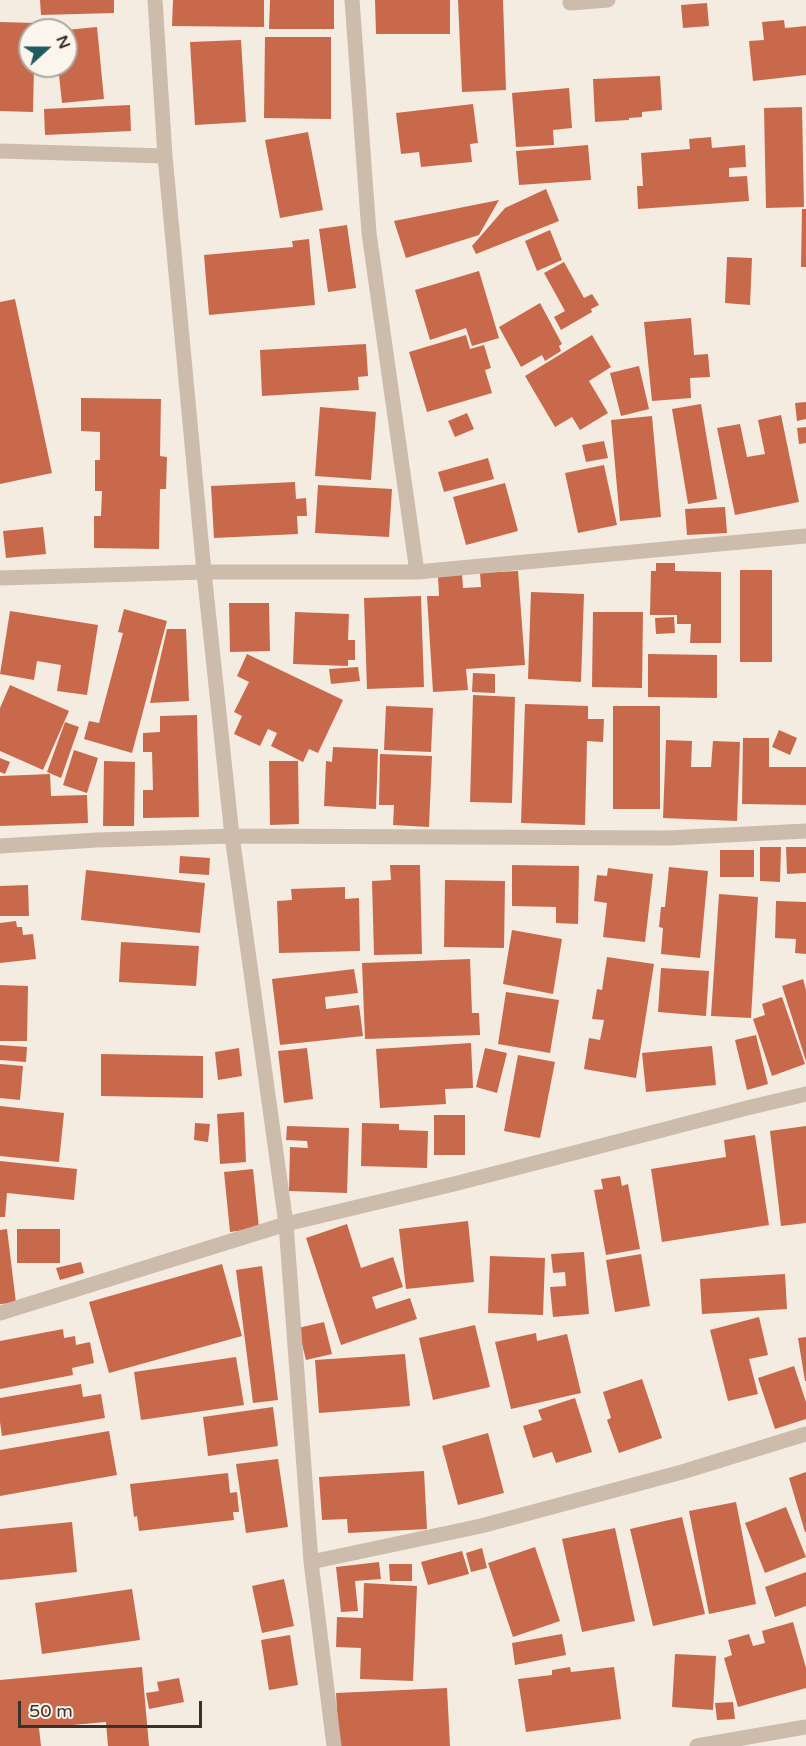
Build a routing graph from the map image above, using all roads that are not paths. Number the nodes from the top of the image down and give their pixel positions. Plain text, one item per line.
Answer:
1 (155, 0) edge
2 (352, 0) edge
3 (608, 0) edge
4 (570, 3) dead end
5 (0, 150) edge
6 (165, 156) junction
7 (806, 536) edge
8 (204, 572) junction
9 (417, 572) junction
10 (0, 578) edge
11 (806, 831) edge
12 (232, 836) junction
13 (0, 846) edge
14 (806, 1094) edge
15 (286, 1224) junction
16 (0, 1313) edge
17 (806, 1434) edge
18 (311, 1563) junction
19 (806, 1727) edge
20 (334, 1746) edge
21 (697, 1746) edge

1 - 6 street
2 - 9 street
3 - 4 street
5 - 6 street
6 - 8 street
7 - 9 street
8 - 9 street
8 - 10 street
8 - 12 street
11 - 12 street
12 - 13 street
12 - 15 street
14 - 15 street
15 - 16 street
15 - 18 street
17 - 18 street
18 - 20 street
19 - 21 street

